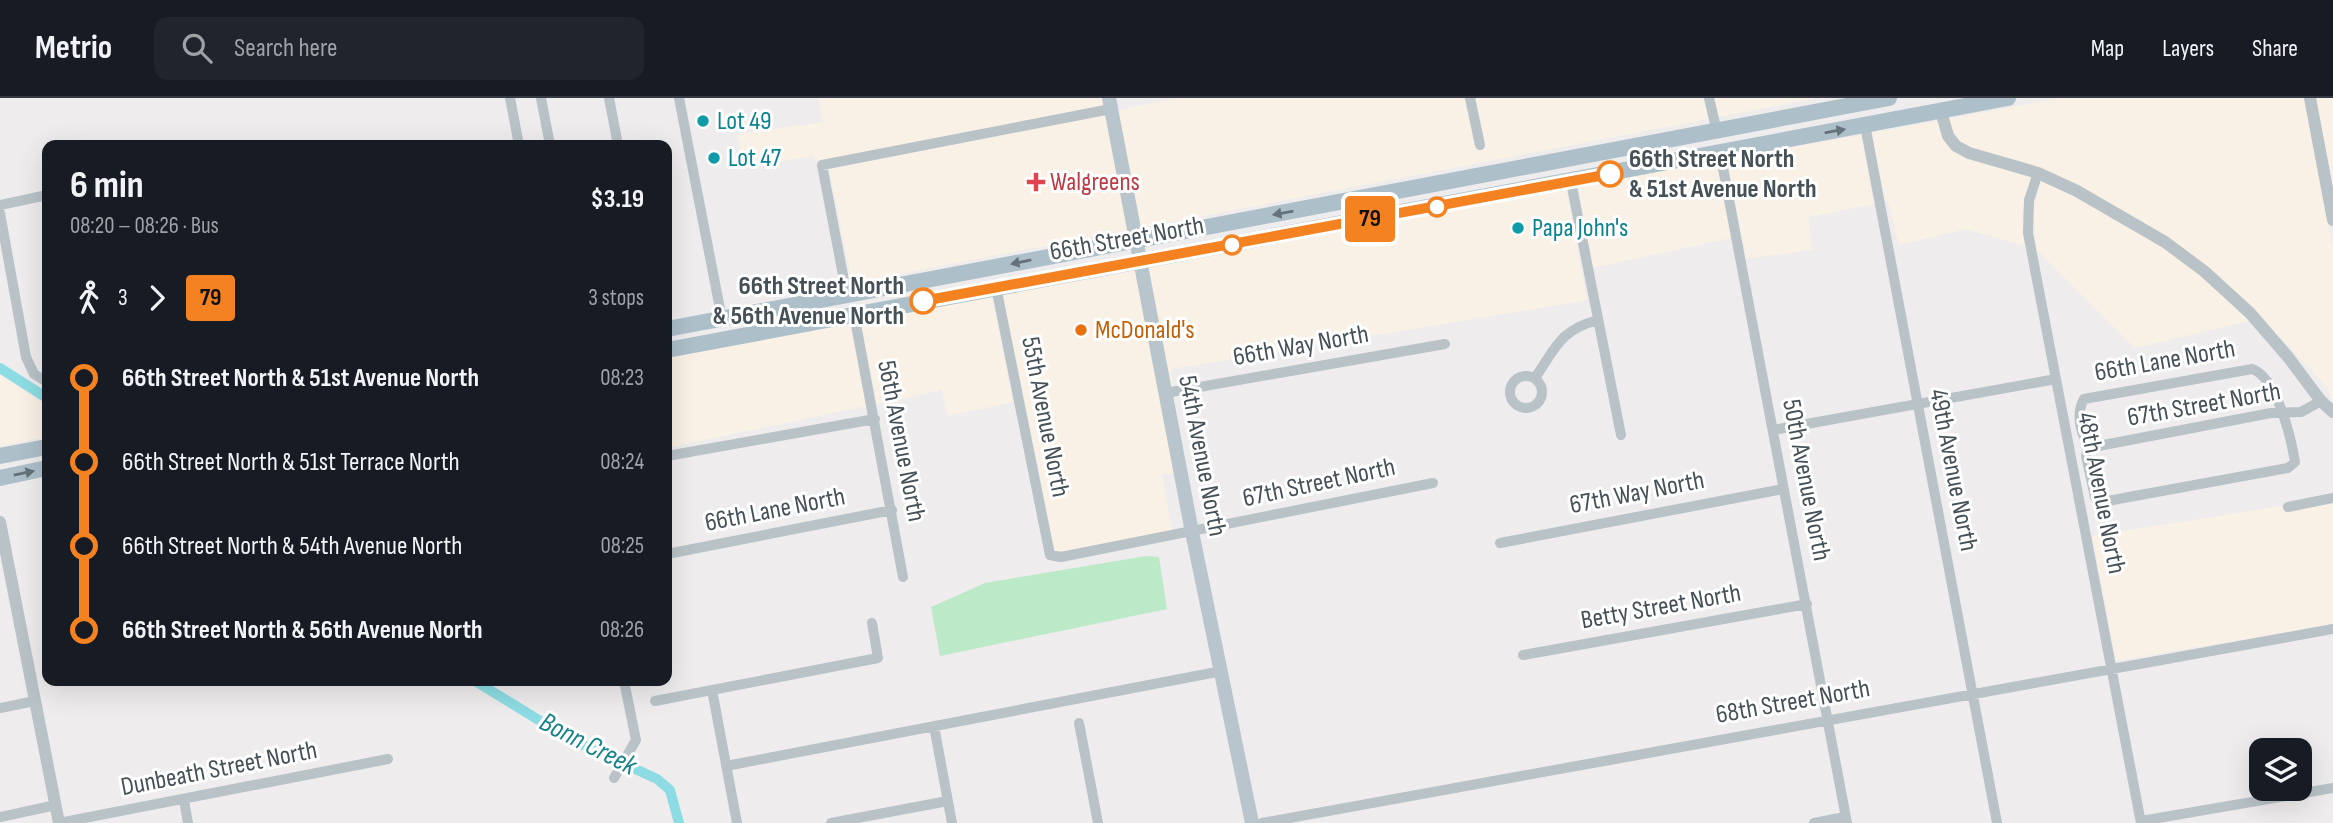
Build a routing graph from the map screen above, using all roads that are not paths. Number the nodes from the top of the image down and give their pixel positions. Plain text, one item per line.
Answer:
1 (510, 98) edge
2 (541, 98) edge
3 (609, 98) edge
4 (679, 98) edge
5 (1470, 98) edge
6 (1709, 98) edge
7 (1889, 98) edge
8 (1958, 98) edge
9 (2008, 98) edge
10 (2310, 98) edge
11 (1860, 101) edge
12 (1110, 104) edge
13 (1941, 111) junction
14 (1800, 116) junction
15 (1916, 116) junction
16 (1865, 125) junction
17 (1717, 132) junction
18 (518, 140) edge
19 (549, 140) edge
20 (617, 140) edge
21 (1480, 145) dead end
22 (1720, 152) junction
23 (1551, 163) junction
24 (1613, 173) junction
25 (2038, 173) junction
26 (1571, 182) junction
27 (1426, 186) junction
28 (42, 196) edge
29 (1351, 200) junction
30 (0, 205) edge
31 (1438, 206) junction
32 (0, 213) edge
33 (1374, 218) junction
34 (2333, 220) edge
35 (1304, 231) junction
36 (1136, 240) junction
37 (1141, 262) junction
38 (951, 276) junction
39 (996, 287) junction
40 (847, 296) junction
41 (854, 314) junction
42 (722, 319) junction
43 (1598, 320) junction
44 (672, 328) edge
45 (746, 335) junction
46 (1445, 344) dead end
47 (672, 350) edge
48 (1535, 378) dead end
49 (42, 379) edge
50 (2056, 379) junction
51 (1165, 393) junction
52 (2321, 401) junction
53 (1917, 406) junction
54 (2333, 412) edge
55 (2284, 414) junction
56 (875, 419) junction
57 (1773, 430) junction
58 (1621, 435) dead end
59 (2093, 447) junction
60 (42, 448) edge
61 (672, 455) edge
62 (0, 456) edge
63 (42, 469) edge
64 (0, 478) edge
65 (1433, 483) dead end
66 (1783, 489) junction
67 (2333, 498) edge
68 (2288, 507) dead end
69 (892, 510) junction
70 (0, 522) edge
71 (1192, 532) junction
72 (1500, 543) dead end
73 (672, 553) edge
74 (1050, 555) joint
75 (903, 576) dead end
76 (1807, 604) junction
77 (872, 623) dead end
78 (2333, 629) edge
79 (1523, 655) dead end
80 (2112, 667) junction
81 (1222, 671) junction
82 (625, 686) edge
83 (712, 690) junction
84 (1973, 693) junction
85 (35, 701) junction
86 (655, 701) dead end
87 (0, 708) edge
88 (1828, 719) junction
89 (1079, 723) dead end
90 (934, 726) junction
91 (388, 759) dead end
92 (726, 766) junction
93 (616, 775) dead end
94 (2333, 788) edge
95 (184, 800) junction
96 (948, 801) junction
97 (56, 805) junction
98 (0, 817) edge
99 (1846, 820) edge
100 (2141, 822) edge
101 (59, 823) edge
102 (188, 823) edge
103 (737, 823) edge
104 (831, 823) edge
105 (952, 823) edge
106 (1098, 823) edge
107 (1252, 823) edge
108 (1262, 823) edge
109 (1814, 823) edge
110 (1997, 823) edge

1 - 18 street
2 - 19 street
3 - 20 street
4 - 42 street
5 - 21 street
6 - 17 street
7 - 11 main road, 66th Street North
8 - 15 main road
9 - 13 main road, 66th Street North
10 - 34 street
11 - 14 main road, 66th Street North
12 - 36 main road, 54th Avenue North
12 - 40 street
13 - 15 main road, 66th Street North
13 - 25 street
14 - 17 main road, 66th Street North
14 - 22 main road
15 - 16 main road, 66th Street North
22 -> 16 main road, 66th Street North
16 - 53 street, 49th Avenue North
17 - 23 main road, 66th Street North
17 - 24 main road
22 - 24 main road, 66th Street North
22 - 57 street, 50th Avenue North
23 - 27 main road, 66th Street North
23 - 31 main road
24 - 26 main road, 66th Street North
25 - 50 street, 48th Avenue North
25 - 52 street
26 - 31 main road, 66th Street North
26 - 43 street
27 - 29 main road, 66th Street North
27 - 33 main road
28 - 30 street
29 - 35 main road
29 -> 36 main road, 66th Street North
31 - 33 main road, 66th Street North
32 - 49 street
33 - 35 main road, 66th Street North
35 - 37 main road, 66th Street North
36 - 37 main road, 54th Avenue North
36 -> 38 main road, 66th Street North
37 - 39 main road, 66th Street North
37 - 51 main road, 54th Avenue North
38 - 40 main road, 66th Street North
38 - 41 main road
39 - 41 main road, 66th Street North
39 - 74 street, 55th Avenue North
40 - 42 main road, 66th Street North
40 - 45 main road
41 - 45 main road, 66th Street North
41 - 56 street, 56th Avenue North
42 - 44 main road, 66th Street North
43 - 48 street
43 - 58 street
45 - 47 main road, 66th Street North
46 - 51 street, 66th Way North
50 - 53 street
50 - 80 street, 48th Avenue North
51 - 71 main road, 54th Avenue North
52 - 54 street
52 - 55 street, 67th Street North
53 - 57 street
53 - 84 street, 49th Avenue North
55 - 59 street, 67th Street North
55 - 59 street, 66th Lane North
55 - 59 street
56 - 61 street
56 - 69 street, 56th Avenue North
57 - 66 street, 50th Avenue North
60 - 62 main road
64 -> 63 main road
65 - 71 street, 67th Street North
66 - 72 street, 67th Way North
66 - 76 street, 50th Avenue North
67 - 68 street
69 - 73 street, 66th Lane North
69 - 75 street, 56th Avenue North
70 - 85 street
71 - 74 street, 67th Street North
71 - 81 main road, 54th Avenue North
76 - 79 street, Betty Street North
76 - 88 street, 50th Avenue North
77 - 83 street
78 - 80 street, 68th Street North
80 - 84 street, 68th Street North
80 - 100 street, 48th Avenue North
81 - 90 street
81 - 107 main road, 54th Avenue North
82 - 93 street
83 - 86 street
83 - 92 street
84 - 88 street, 68th Street North
84 - 110 street, 49th Avenue North
85 - 87 street
85 - 97 street
88 - 99 street, 50th Avenue North
88 - 108 street, 68th Street North
89 - 106 street
90 - 92 street
90 - 96 street
91 - 95 street, Dunbeath Street North
92 - 103 street
94 - 100 street
95 - 101 street, Dunbeath Street North
95 - 102 street
96 - 104 street
96 - 105 street
97 - 98 street
97 - 101 street
99 - 109 street

